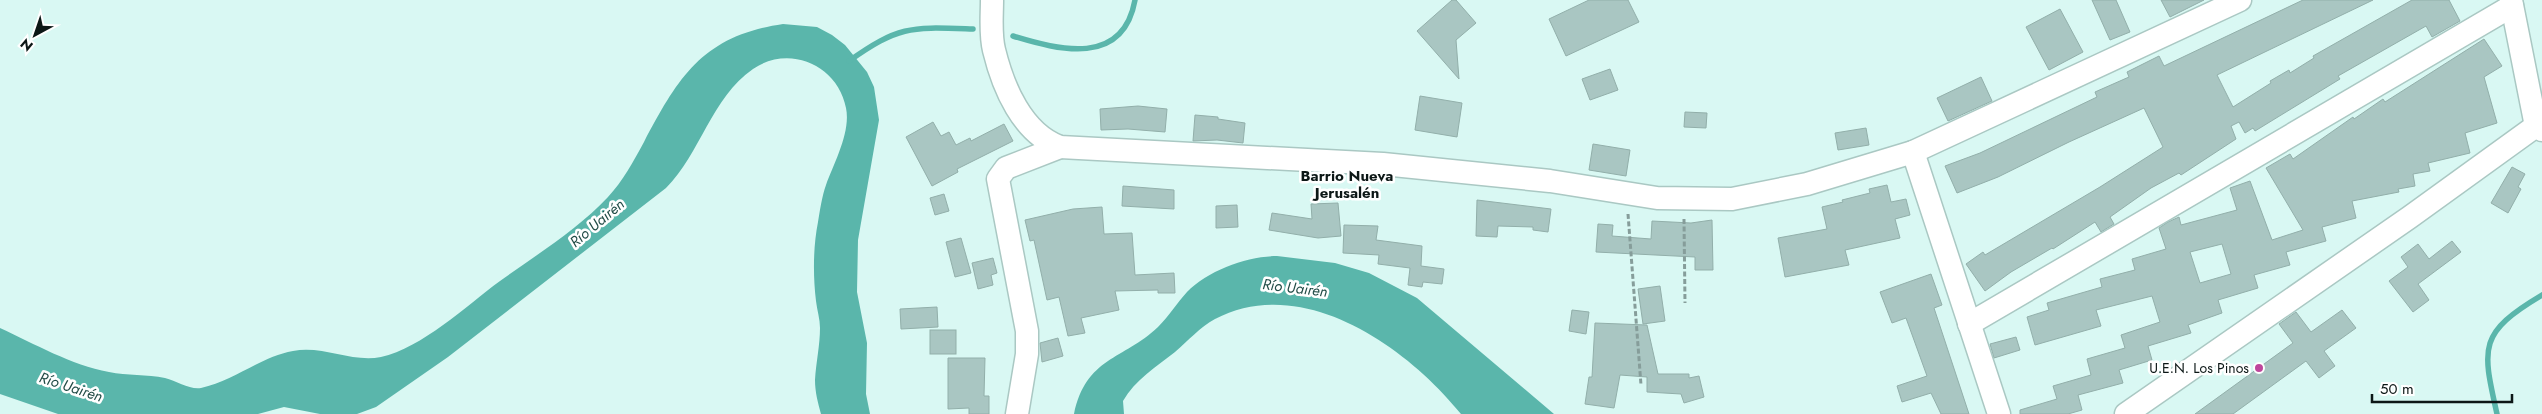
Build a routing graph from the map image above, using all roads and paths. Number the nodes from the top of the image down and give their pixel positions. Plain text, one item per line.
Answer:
1 (992, 0) edge
2 (2240, 0) edge
3 (2512, 3) edge
4 (2539, 128) edge
5 (1060, 147) junction
6 (1912, 152) junction
7 (1626, 193) junction
8 (1683, 200) junction
9 (1685, 303) dead end
10 (1969, 324) junction
11 (1641, 385) dead end
12 (1017, 414) edge
13 (1999, 414) edge
14 (2126, 414) edge

1 - 5 street
2 - 6 street
3 - 4 street
3 - 10 street
4 - 14 street
5 - 7 street
5 - 12 street
6 - 8 street
6 - 10 street
7 - 8 street
7 - 11 path
8 - 9 path
10 - 13 street

